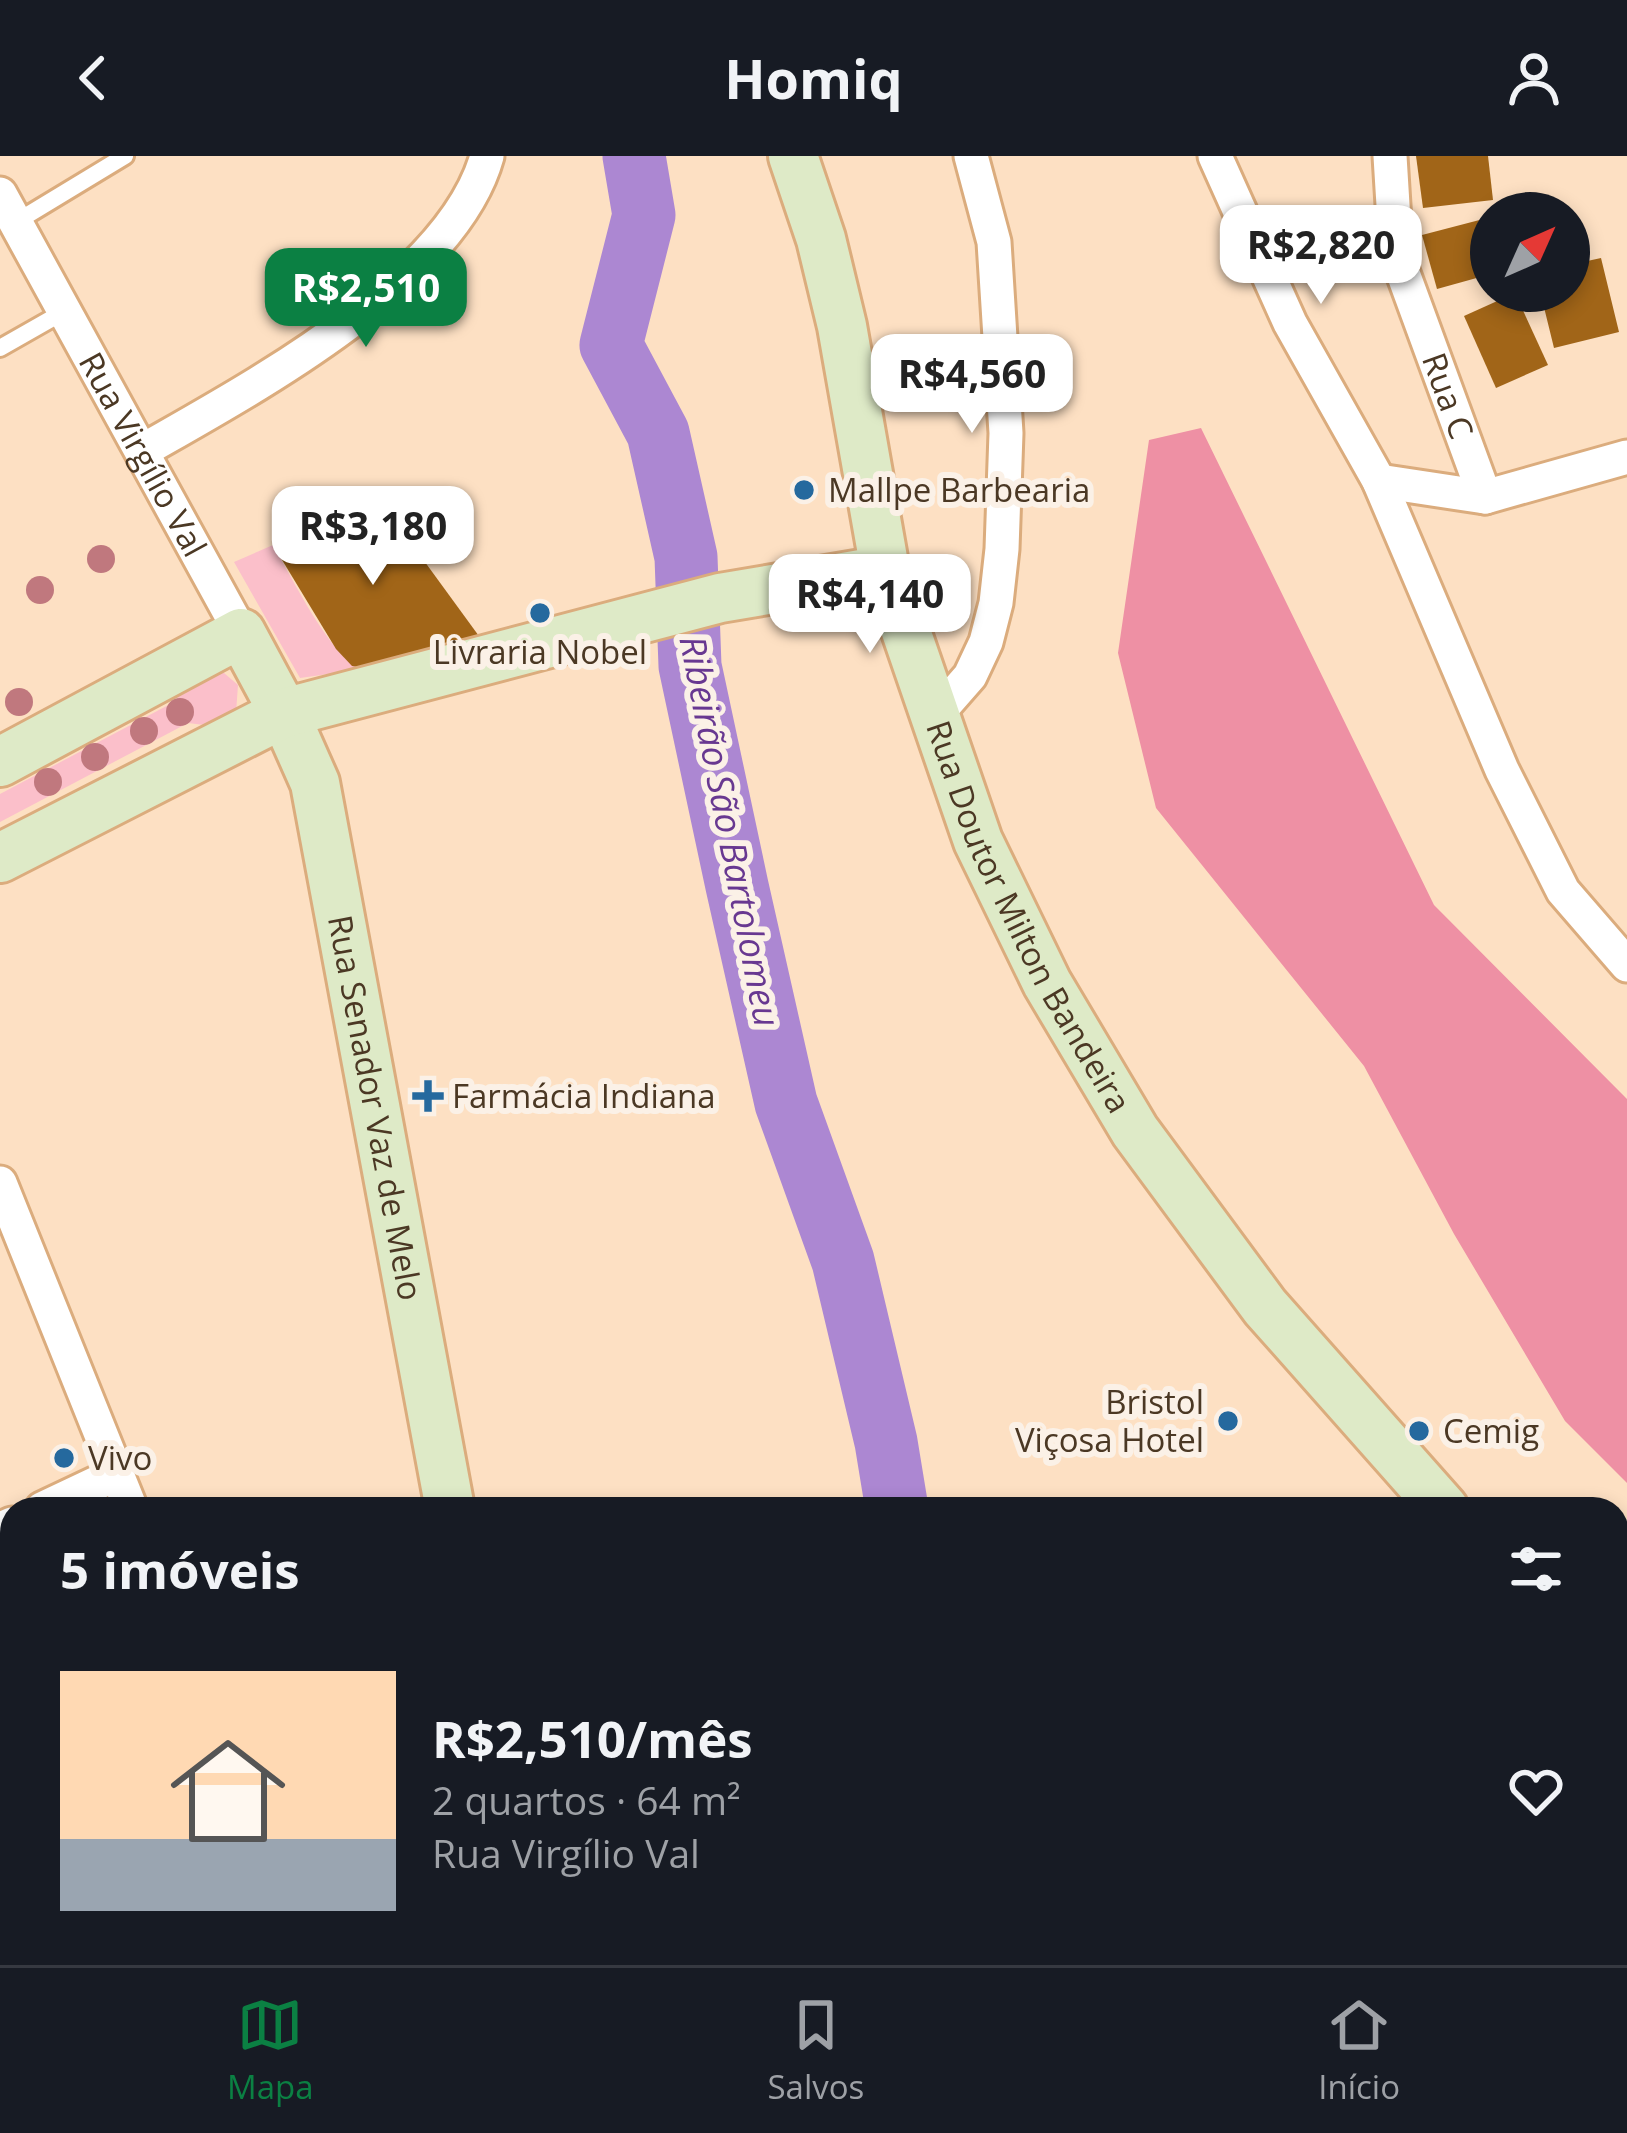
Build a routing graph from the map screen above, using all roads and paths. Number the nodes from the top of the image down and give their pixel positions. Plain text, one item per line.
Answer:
1 (125, 156) edge
2 (488, 156) edge
3 (793, 156) edge
4 (971, 156) edge
5 (1216, 156) edge
6 (1390, 156) edge
7 (8, 208) edge
8 (65, 311) junction
9 (0, 348) edge
10 (142, 451) junction
11 (1627, 457) edge
12 (1379, 481) junction
13 (1485, 497) junction
14 (885, 570) junction
15 (241, 633) junction
16 (284, 713) junction
17 (935, 716) junction
18 (0, 762) edge
19 (0, 858) edge
20 (1627, 965) edge
21 (0, 1184) edge
22 (116, 1474) junction
23 (67, 1497) edge
24 (126, 1497) edge
25 (448, 1497) edge
26 (1433, 1497) edge

1 - 7 lane
2 - 10 street
3 - 14 street, Rua Doutor Milton Bandeira
4 - 17 street
5 - 12 street
6 - 13 street, Rua C
7 - 8 street, Rua Virgílio Val
8 - 9 lane
8 - 10 street, Rua Virgílio Val
10 - 15 street, Rua Virgílio Val
11 - 13 street
12 - 13 street
12 - 20 street
14 - 16 street
14 - 17 street, Rua Doutor Milton Bandeira
15 - 16 street, Rua Virgílio Val
15 - 18 street
16 - 19 street
16 - 25 street, Rua Senador Vaz de Melo
17 - 26 street, Rua Doutor Milton Bandeira
21 - 22 street
22 - 23 street
22 - 24 street

